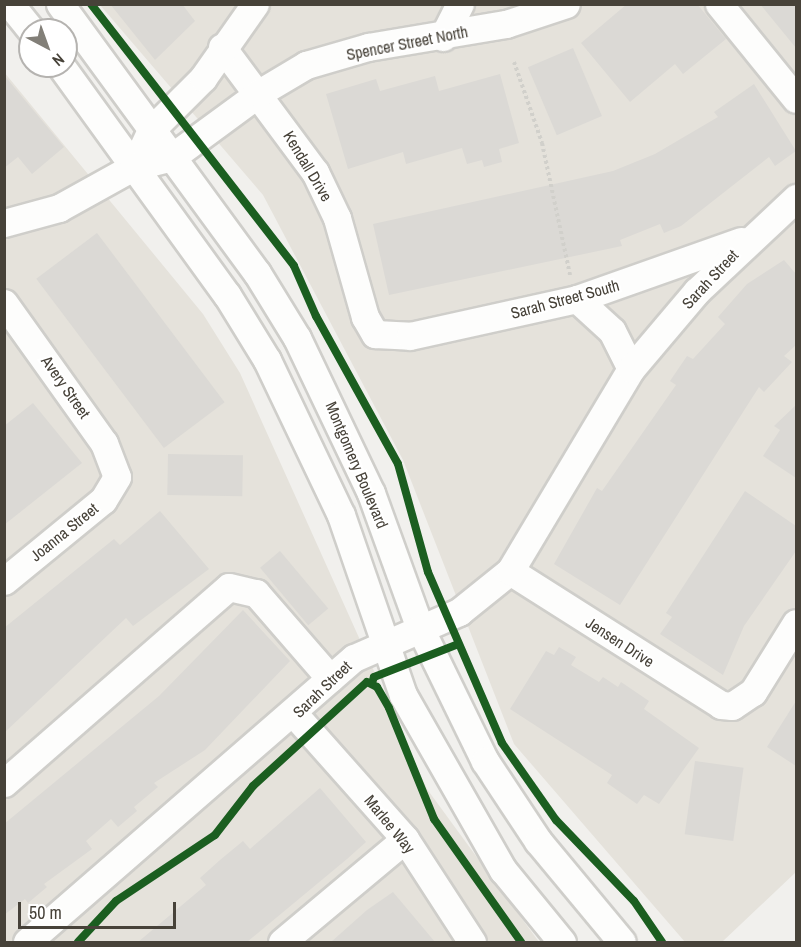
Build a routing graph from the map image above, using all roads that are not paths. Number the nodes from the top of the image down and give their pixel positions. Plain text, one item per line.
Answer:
1 (10, 4) edge
2 (60, 4) edge
3 (255, 4) edge
4 (460, 4) edge
5 (566, 4) edge
6 (718, 4) edge
7 (21, 18) edge
8 (443, 37) junction
9 (222, 47) junction
10 (70, 78) edge
11 (259, 93) junction
12 (796, 99) edge
13 (151, 130) junction
14 (172, 157) junction
15 (133, 167) junction
16 (796, 198) edge
17 (4, 223) edge
18 (750, 237) junction
19 (573, 287) junction
20 (4, 303) edge
21 (375, 334) joint
22 (632, 369) junction
23 (117, 477) joint
24 (510, 570) junction
25 (4, 581) edge
26 (796, 623) edge
27 (420, 628) junction
28 (384, 641) junction
29 (330, 678) junction
30 (295, 715) junction
31 (4, 783) edge
32 (405, 839) junction
33 (27, 942) edge
34 (282, 942) edge
35 (472, 942) edge
36 (562, 942) edge
37 (622, 942) edge

1 - 7 street
2 - 13 street, Montgomery Boulevard
3 - 9 street
4 - 8 street
5 - 8 street, Spencer Street North
6 - 12 street
8 - 11 street, Spencer Street North
9 - 11 street, Kendall Drive
9 - 13 street
10 - 15 street, Montgomery Boulevard
11 - 14 street, Spencer Street North
11 - 21 street, Kendall Drive
13 - 14 street, Montgomery Boulevard
13 - 15 street
14 - 15 street, Spencer Street North
14 - 27 street, Montgomery Boulevard
15 - 17 street
15 - 28 street, Montgomery Boulevard
16 - 18 street, Sarah Street
18 - 19 street, Sarah Street South
18 - 22 street, Sarah Street
19 - 21 street, Sarah Street South
19 - 22 street
20 - 23 street, Avery Street
22 - 24 street, Sarah Street
23 - 25 street, Joanna Street
24 - 26 street, Jensen Drive
24 - 27 street, Sarah Street
27 - 28 street, Sarah Street
27 - 37 street, Montgomery Boulevard
28 - 29 street, Sarah Street
28 - 36 street, Montgomery Boulevard
29 - 30 street, Sarah Street
29 - 31 street
30 - 32 street, Marlee Way
30 - 33 street, Sarah Street
32 - 34 street
32 - 35 street, Marlee Way

